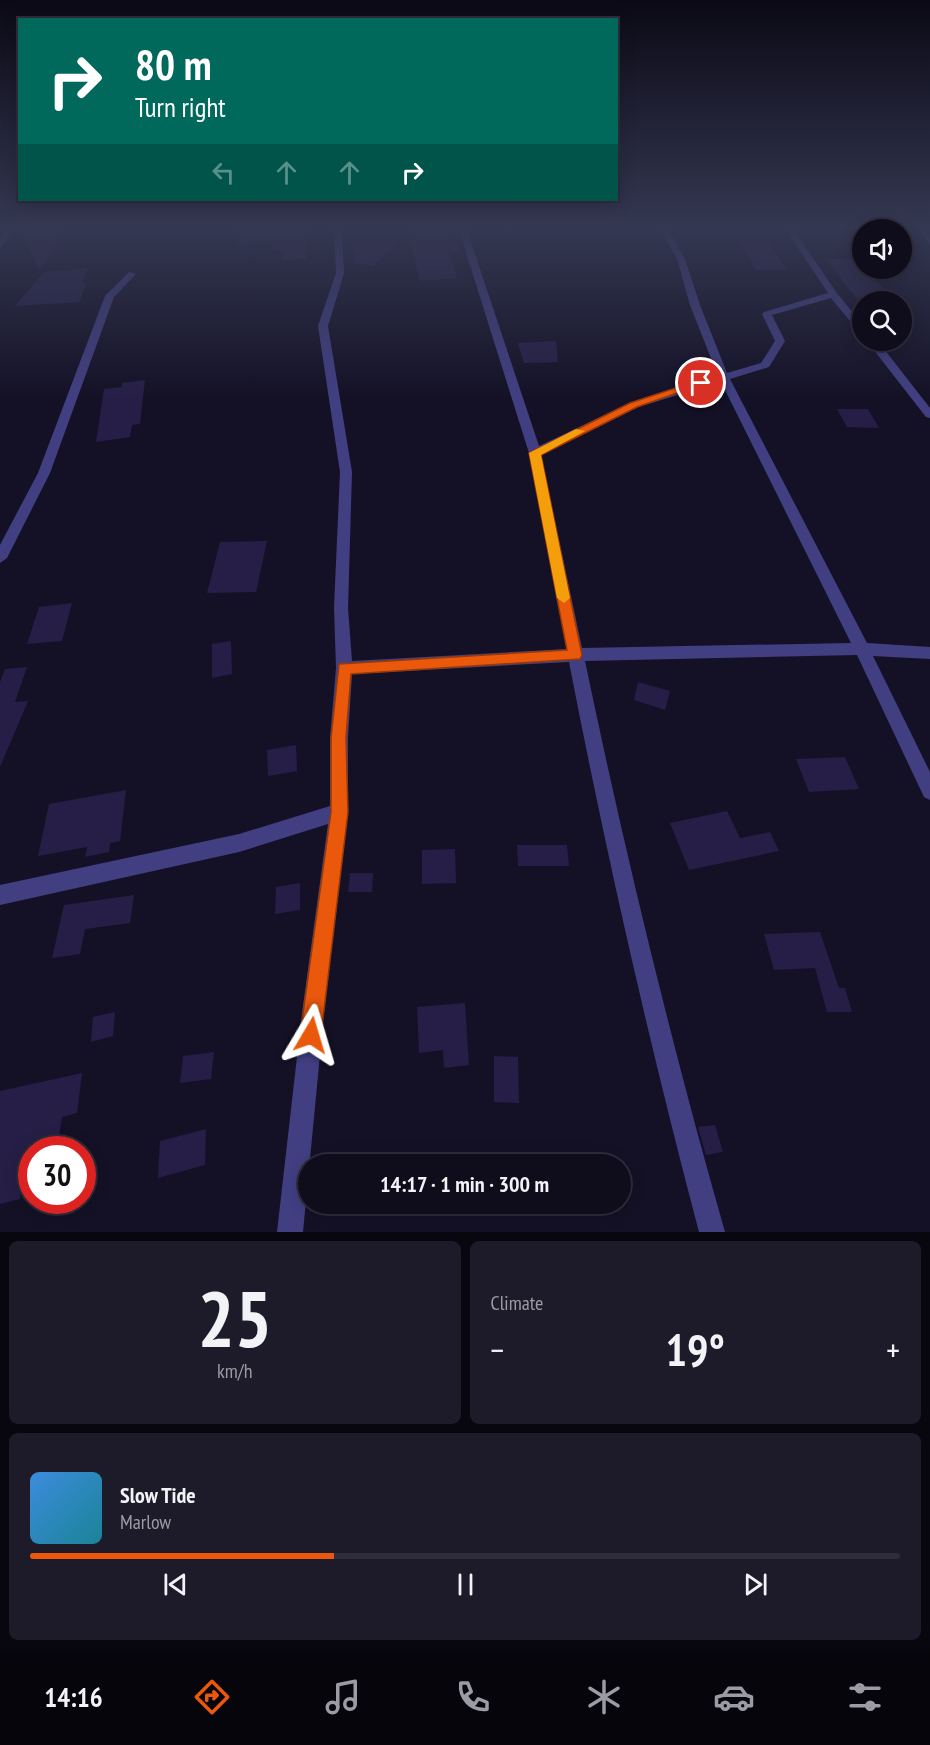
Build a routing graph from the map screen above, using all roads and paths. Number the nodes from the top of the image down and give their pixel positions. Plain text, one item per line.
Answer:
1 (122, 284) edge
2 (336, 284) edge
3 (481, 284) edge
4 (690, 284) edge
5 (827, 284) edge
6 (833, 294) junction
7 (852, 318) edge
8 (880, 351) edge
9 (723, 376) junction
10 (930, 415) edge
11 (535, 453) junction
12 (0, 558) edge
13 (862, 649) junction
14 (930, 653) edge
15 (575, 655) junction
16 (344, 668) junction
17 (930, 791) edge
18 (339, 812) junction
19 (0, 895) edge
20 (290, 1232) edge
21 (712, 1232) edge

1 - 12 street
2 - 16 street
3 - 11 street
4 - 9 street
5 - 6 street
6 - 7 street
6 - 9 street
8 - 10 street
9 - 11 street
9 - 13 street
11 - 15 street
13 - 14 street
13 - 15 street
13 - 17 street
15 - 16 street
15 - 21 street
16 - 18 street
18 - 19 street
18 - 20 street

